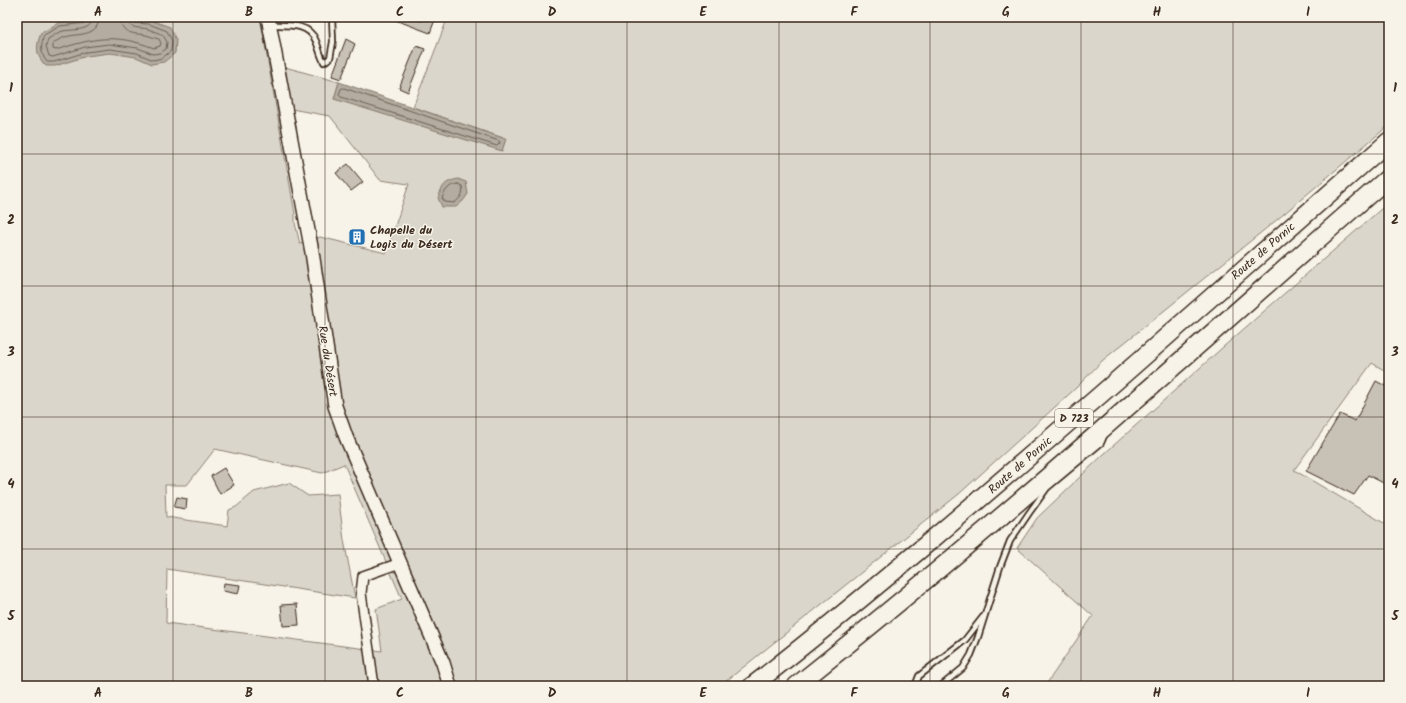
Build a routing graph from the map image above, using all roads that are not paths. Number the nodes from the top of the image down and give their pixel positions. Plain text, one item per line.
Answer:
1 (332, 17) edge
2 (269, 21) edge
3 (1389, 141) edge
4 (1389, 177) edge
5 (1111, 422) junction
6 (400, 563) junction
7 (986, 614) junction
8 (374, 686) edge
9 (450, 686) edge
10 (752, 686) edge
11 (796, 686) edge
12 (915, 686) edge
13 (941, 686) edge

1 - 2 lane
2 - 6 street, Rue du Désert
3 - 10 highway, Route de Pornic / D 723
4 - 5 highway, D 723
5 - 7 lane
5 - 11 highway, D 723
6 - 8 street
6 - 9 street, Rue du Désert
7 - 12 lane
7 - 13 lane

